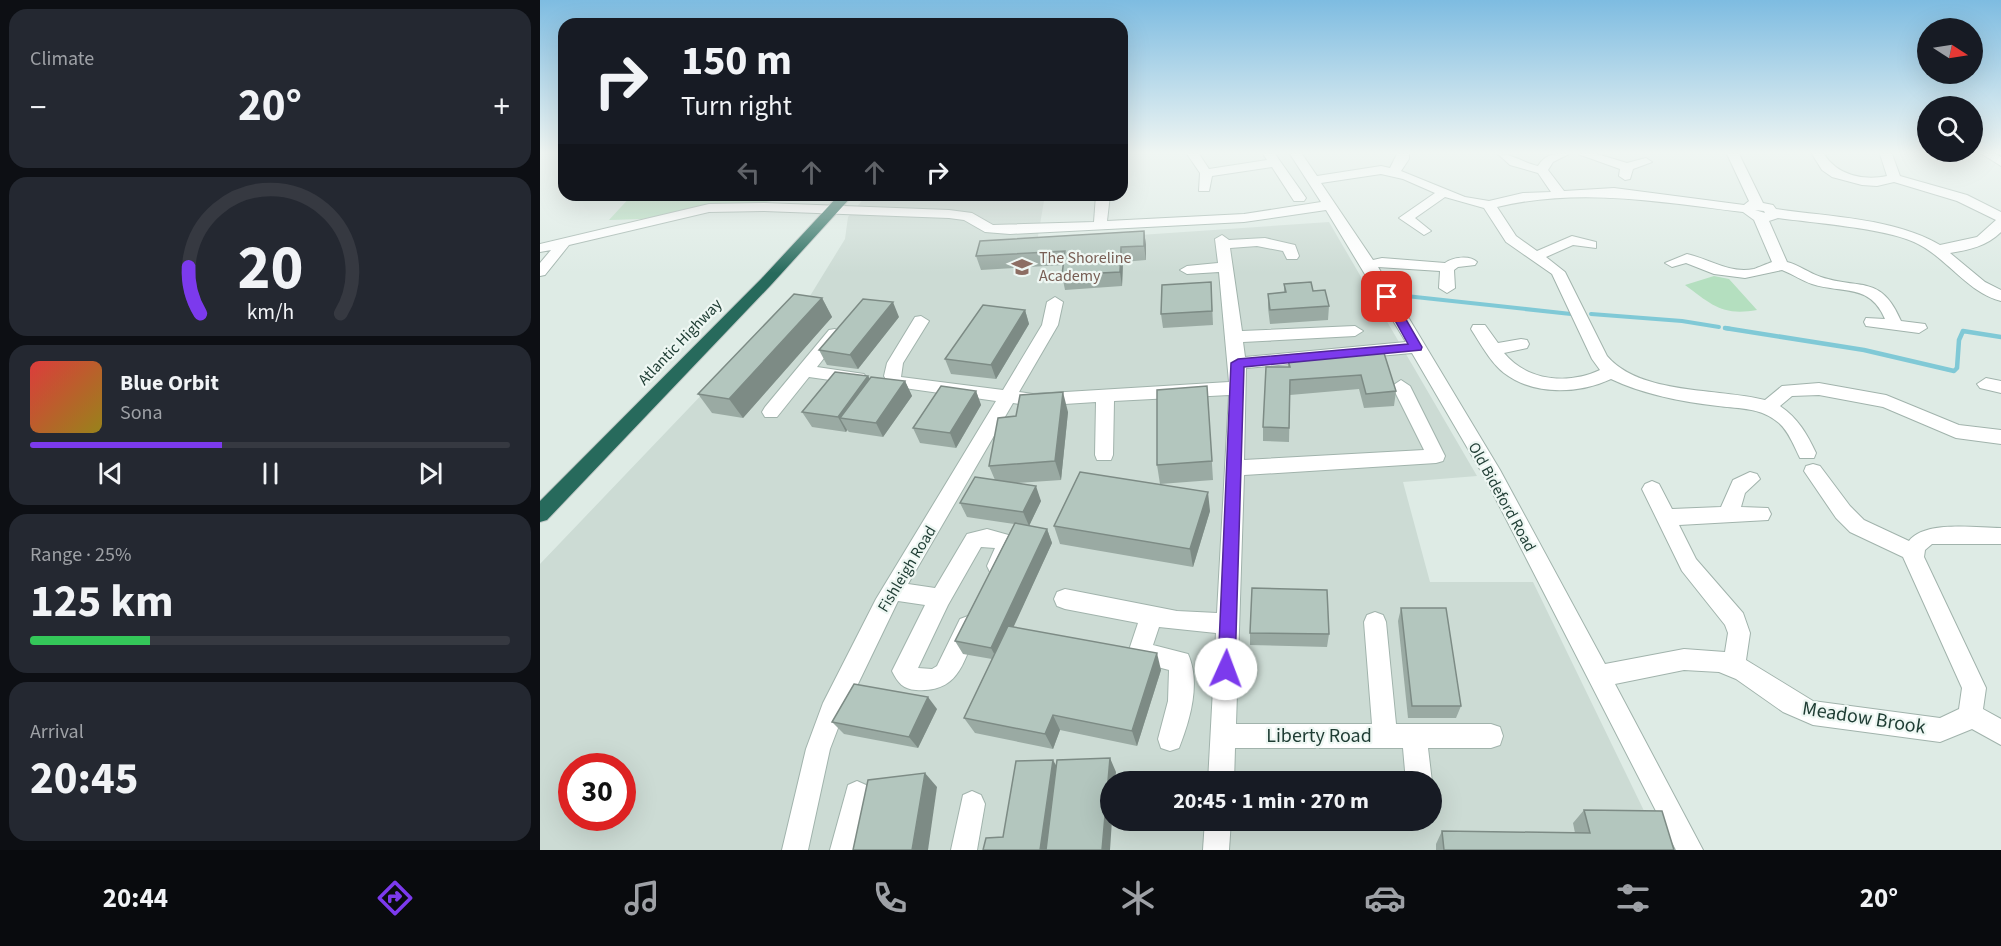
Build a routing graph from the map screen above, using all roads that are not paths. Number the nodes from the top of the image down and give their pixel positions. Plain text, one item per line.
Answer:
1 (1296, 194) edge
2 (1322, 194) edge
3 (1442, 194) edge
4 (1445, 194) edge
5 (1553, 194) edge
6 (1627, 194) edge
7 (1751, 194) edge
8 (1947, 194) edge
9 (1299, 198) dead end
10 (840, 201) edge
11 (1103, 201) edge
12 (1110, 201) edge
13 (1489, 205) junction
14 (1329, 206) junction
15 (831, 211) junction
16 (1759, 211) junction
17 (2001, 217) edge
18 (2001, 222) edge
19 (1105, 226) junction
20 (1424, 231) dead end
21 (563, 244) junction
22 (1591, 245) dead end
23 (540, 248) edge
24 (1938, 249) junction
25 (1292, 256) dead end
26 (1537, 256) junction
27 (1470, 262) dead end
28 (1672, 263) dead end
29 (1369, 265) junction
30 (1781, 265) junction
31 (1226, 267) junction
32 (1447, 269) junction
33 (1187, 270) dead end
34 (540, 272) edge
35 (1448, 288) dead end
36 (2001, 296) edge
37 (1055, 302) dead end
38 (921, 321) dead end
39 (1872, 321) dead end
40 (844, 324) edge
41 (1894, 324) junction
42 (1919, 328) dead end
43 (1479, 329) dead end
44 (1354, 331) dead end
45 (1235, 337) junction
46 (1521, 344) dead end
47 (1416, 347) junction
48 (1495, 348) junction
49 (1238, 363) junction
50 (805, 371) junction
51 (1611, 372) junction
52 (896, 382) junction
53 (1401, 386) dead end
54 (1238, 388) junction
55 (1007, 397) junction
56 (1105, 397) junction
57 (1768, 407) junction
58 (771, 411) dead end
59 (2001, 437) edge
60 (1104, 455) dead end
61 (1233, 468) junction
62 (1750, 478) dead end
63 (1652, 489) dead end
64 (540, 514) edge
65 (1761, 514) dead end
66 (1729, 515) junction
67 (1665, 517) junction
68 (2001, 536) edge
69 (1913, 552) junction
70 (990, 581) edge
71 (893, 591) junction
72 (940, 598) junction
73 (1065, 599) dead end
74 (975, 612) edge
75 (1152, 616) junction
76 (1375, 622) dead end
77 (1228, 624) junction
78 (1734, 666) junction
79 (1597, 677) junction
80 (1970, 715) junction
81 (2001, 733) edge
82 (1385, 735) junction
83 (1224, 736) junction
84 (1414, 736) junction
85 (1491, 736) dead end
86 (1170, 739) dead end
87 (1222, 771) edge
88 (1418, 771) edge
89 (857, 794) dead end
90 (972, 804) dead end
91 (1217, 831) edge
92 (795, 850) edge
93 (843, 850) edge
94 (964, 850) edge
95 (1216, 850) edge
96 (1689, 850) edge

1 - 9 street
2 - 14 street, Old Bideford Road
3 - 20 street
4 - 13 street
5 - 13 street
6 - 16 street
7 - 16 street
8 - 17 street
10 - 15 highway, Atlantic Highway
11 - 19 street
12 - 19 street
13 - 26 street
14 - 19 street
14 - 29 street, Old Bideford Road
15 - 19 street
15 - 21 street
15 - 64 highway, Atlantic Highway
16 - 24 street
16 - 30 street
18 - 24 street
21 - 23 street
21 - 34 street
22 - 26 street
24 - 36 street
25 - 31 street
26 - 51 street
27 - 32 street
28 - 30 street
29 - 32 street
29 - 47 street, Old Bideford Road
30 - 41 street
31 - 33 street
31 - 45 street
32 - 35 street
37 - 55 street, Fishleigh Road
38 - 52 street
39 - 41 street
40 - 50 street
41 - 42 street
43 - 48 street
44 - 45 street
45 - 49 street
46 - 48 street
47 - 49 street
47 - 79 street, Old Bideford Road
48 - 51 street
49 - 54 street
50 - 52 street
50 - 58 street
51 - 57 street
52 - 55 street
53 - 61 street
54 - 56 street
54 - 61 street
55 - 56 street
55 - 71 street, Fishleigh Road
56 - 60 street
57 - 59 street
57 - 69 street
61 - 77 street
62 - 66 street
63 - 67 street
65 - 66 street
66 - 67 street
67 - 78 street
68 - 69 street
69 - 80 street
70 - 72 street
71 - 72 street
71 - 92 street, Fishleigh Road
72 - 74 street
73 - 75 street
75 - 77 street
75 - 86 street
76 - 82 street
77 - 83 street
78 - 79 street, Meadow Brook
78 - 80 street, Meadow Brook
79 - 96 street, Old Bideford Road
80 - 81 street
82 - 83 street, Liberty Road
82 - 84 street, Liberty Road
83 - 87 street
84 - 85 street, Liberty Road
84 - 88 street
89 - 93 street
90 - 94 street
91 - 95 street

